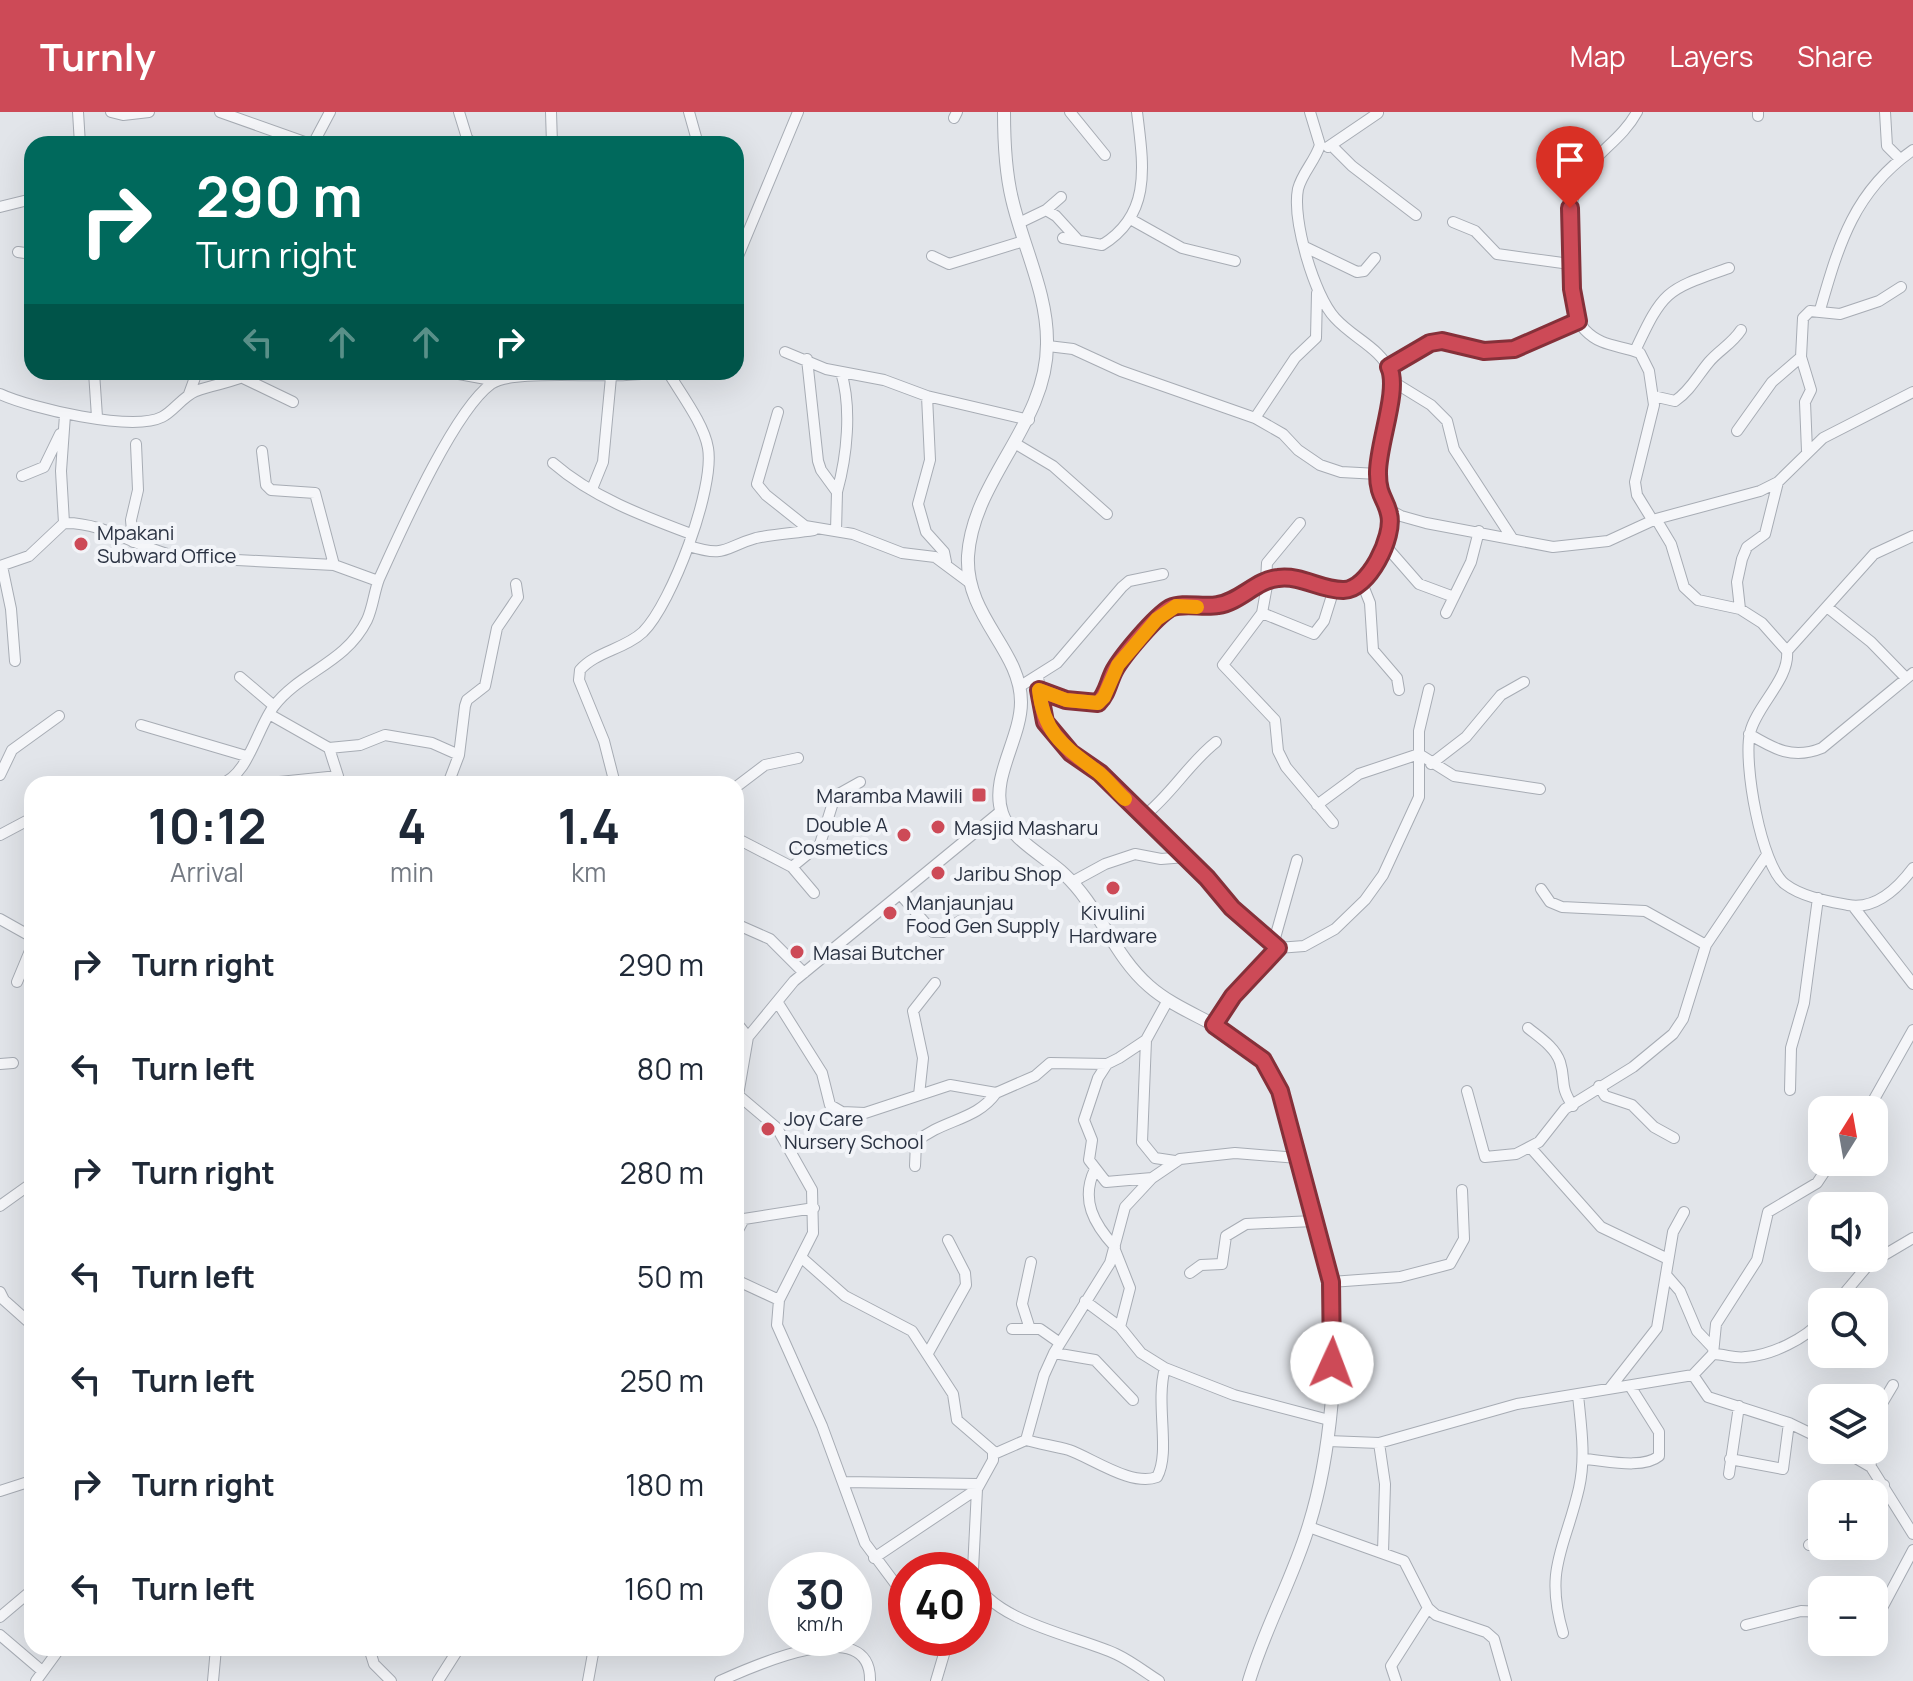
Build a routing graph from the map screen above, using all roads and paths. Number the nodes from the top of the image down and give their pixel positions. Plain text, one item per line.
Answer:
1 (78, 112) edge
2 (111, 112) edge
3 (149, 112) edge
4 (220, 112) edge
5 (330, 112) edge
6 (459, 112) edge
7 (551, 112) edge
8 (689, 112) edge
9 (798, 112) edge
10 (1004, 112) edge
11 (1070, 112) edge
12 (1137, 112) edge
13 (1310, 112) edge
14 (1637, 112) edge
15 (1885, 112) edge
16 (1378, 113) edge
17 (80, 136) edge
18 (289, 136) edge
19 (316, 136) edge
20 (466, 136) edge
21 (552, 136) edge
22 (696, 136) edge
23 (1332, 146) junction
24 (1913, 150) edge
25 (1319, 151) junction
26 (1105, 155) dead end
27 (1900, 159) junction
28 (1061, 197) dead end
29 (24, 201) edge
30 (0, 207) edge
31 (1046, 210) junction
32 (1416, 215) dead end
33 (1132, 220) junction
34 (1453, 222) dead end
35 (1019, 223) junction
36 (1063, 238) dead end
37 (1077, 239) junction
38 (1024, 241) junction
39 (744, 242) edge
40 (1305, 247) junction
41 (18, 252) dead end
42 (24, 253) edge
43 (932, 256) dead end
44 (1375, 258) dead end
45 (1235, 261) dead end
46 (1570, 264) junction
47 (1729, 268) dead end
48 (1901, 287) dead end
49 (1317, 291) junction
50 (1820, 310) junction
51 (1578, 321) junction
52 (1741, 330) dead end
53 (1048, 346) junction
54 (1635, 351) junction
55 (785, 352) dead end
56 (1801, 357) junction
57 (807, 359) junction
58 (1389, 367) junction
59 (841, 372) junction
60 (95, 380) edge
61 (194, 380) edge
62 (236, 380) edge
63 (247, 380) edge
64 (492, 380) edge
65 (611, 380) edge
66 (673, 380) edge
67 (497, 381) joint
68 (1392, 381) junction
69 (1913, 392) edge
70 (0, 394) edge
71 (189, 394) junction
72 (927, 396) junction
73 (1653, 396) junction
74 (293, 402) dead end
75 (778, 412) dead end
76 (65, 415) junction
77 (97, 417) junction
78 (1255, 418) junction
79 (1029, 420) junction
80 (1807, 424) junction
81 (63, 428) junction
82 (1737, 431) dead end
83 (1823, 438) junction
84 (136, 444) dead end
85 (1016, 444) junction
86 (262, 451) dead end
87 (1807, 451) junction
88 (553, 463) dead end
89 (1378, 474) junction
90 (22, 476) dead end
91 (1778, 482) junction
92 (592, 489) junction
93 (837, 492) junction
94 (1389, 511) junction
95 (1107, 514) dead end
96 (1654, 520) junction
97 (64, 523) junction
98 (1300, 523) dead end
99 (814, 530) junction
100 (836, 531) junction
101 (1479, 531) junction
102 (691, 534) junction
103 (1913, 536) edge
104 (1512, 538) junction
105 (133, 542) junction
106 (1384, 544) junction
107 (689, 546) junction
108 (946, 562) junction
109 (334, 565) junction
110 (1, 566) edge
111 (1163, 574) dead end
112 (378, 581) junction
113 (1267, 581) junction
114 (970, 583) junction
115 (1362, 583) junction
116 (516, 584) dead end
117 (1334, 589) junction
118 (1454, 597) junction
119 (1827, 607) junction
120 (1740, 609) junction
121 (1262, 613) junction
122 (1446, 613) dead end
123 (1787, 651) junction
124 (15, 661) dead end
125 (1910, 676) edge
126 (240, 677) dead end
127 (1038, 677) junction
128 (1524, 682) dead end
129 (1019, 687) junction
130 (1429, 689) dead end
131 (1039, 690) junction
132 (1399, 690) dead end
133 (271, 710) junction
134 (59, 716) dead end
135 (141, 725) dead end
136 (1749, 734) junction
137 (1216, 742) dead end
138 (329, 748) junction
139 (1419, 754) junction
140 (459, 755) junction
141 (246, 756) junction
142 (798, 758) dead end
143 (1431, 764) junction
144 (0, 775) edge
145 (231, 776) edge
146 (336, 776) edge
147 (451, 776) edge
148 (613, 776) edge
149 (744, 781) edge
150 (860, 782) dead end
151 (1540, 789) dead end
152 (1317, 805) junction
153 (1001, 811) junction
154 (1144, 816) junction
155 (24, 822) edge
156 (1333, 823) dead end
157 (0, 835) edge
158 (744, 842) edge
159 (1766, 856) junction
160 (1186, 857) junction
161 (1297, 860) dead end
162 (792, 867) junction
163 (1913, 868) edge
164 (1072, 882) junction
165 (1541, 889) dead end
166 (814, 893) dead end
167 (900, 894) junction
168 (1818, 898) junction
169 (1853, 906) junction
170 (0, 919) edge
171 (960, 921) dead end
172 (744, 928) edge
173 (24, 932) edge
174 (1706, 945) junction
175 (1276, 947) junction
176 (24, 965) edge
177 (804, 973) junction
178 (17, 982) dead end
179 (935, 983) dead end
180 (1913, 984) edge
181 (1168, 1000) junction
182 (778, 1003) junction
183 (1214, 1025) junction
184 (1528, 1028) dead end
185 (1913, 1030) edge
186 (1146, 1040) junction
187 (744, 1045) edge
188 (13, 1063) dead end
189 (0, 1064) edge
190 (1107, 1064) junction
191 (1599, 1086) junction
192 (1790, 1090) dead end
193 (1467, 1091) dead end
194 (996, 1093) junction
195 (919, 1095) junction
196 (1876, 1096) edge
197 (744, 1100) edge
198 (1573, 1106) junction
199 (1674, 1138) dead end
200 (1530, 1147) junction
201 (1298, 1158) junction
202 (1175, 1161) junction
203 (915, 1166) dead end
204 (1095, 1169) junction
205 (1822, 1176) edge
206 (1152, 1178) junction
207 (24, 1189) edge
208 (1462, 1190) dead end
209 (0, 1206) edge
210 (814, 1208) junction
211 (1684, 1212) dead end
212 (744, 1219) edge
213 (1314, 1221) junction
214 (948, 1240) dead end
215 (1910, 1243) edge
216 (1115, 1249) junction
217 (802, 1258) junction
218 (1668, 1259) junction
219 (1031, 1262) dead end
220 (1190, 1273) dead end
221 (1667, 1276) junction
222 (1331, 1282) junction
223 (744, 1284) edge
224 (1848, 1288) edge
225 (1, 1300) edge
226 (779, 1300) junction
227 (1085, 1301) junction
228 (24, 1319) edge
229 (1029, 1326) junction
230 (1120, 1327) junction
231 (1012, 1329) dead end
232 (1808, 1333) edge
233 (1060, 1343) junction
234 (1713, 1351) junction
235 (928, 1353) junction
236 (1054, 1353) junction
237 (1165, 1368) junction
238 (1693, 1375) junction
239 (1893, 1385) dead end
240 (1630, 1386) junction
241 (1610, 1388) junction
242 (1888, 1393) edge
243 (1578, 1395) junction
244 (1133, 1400) dead end
245 (1739, 1406) junction
246 (1329, 1420) junction
247 (1789, 1423) junction
248 (1808, 1432) edge
249 (1026, 1440) junction
250 (1328, 1441) junction
251 (1379, 1443) junction
252 (994, 1454) junction
253 (1583, 1459) junction
254 (1730, 1459) junction
255 (1866, 1464) edge
256 (1871, 1464) edge
257 (1871, 1467) junction
258 (1729, 1474) dead end
259 (1880, 1480) edge
260 (843, 1482) junction
261 (24, 1484) edge
262 (977, 1486) junction
263 (0, 1491) edge
264 (1888, 1492) edge
265 (1309, 1527) junction
266 (1913, 1534) edge
267 (1913, 1550) edge
268 (974, 1552) edge
269 (1383, 1552) junction
270 (874, 1558) junction
271 (888, 1576) edge
272 (24, 1597) edge
273 (1888, 1597) edge
274 (992, 1600) edge
275 (1428, 1608) junction
276 (1808, 1611) edge
277 (0, 1617) edge
278 (1746, 1625) dead end
279 (1563, 1633) dead end
280 (0, 1635) edge
281 (54, 1656) edge
282 (215, 1656) edge
283 (372, 1656) edge
284 (454, 1656) edge
285 (593, 1656) edge
286 (943, 1656) edge
287 (38, 1676) edge
288 (213, 1681) edge
289 (391, 1681) edge
290 (438, 1681) edge
291 (588, 1681) edge
292 (720, 1681) edge
293 (870, 1681) edge
294 (936, 1681) edge
295 (1159, 1681) edge
296 (1249, 1681) edge
297 (1396, 1681) edge
298 (1506, 1681) edge

1 - 17 street
2 - 3 street
4 - 18 street
5 - 19 street
6 - 20 street
7 - 21 street
8 - 22 street
9 - 39 street
10 - 35 street
11 - 26 street
12 - 33 street
13 - 25 street
14 - 46 street
15 - 27 street
16 - 23 street
23 - 25 street
23 - 32 street
24 - 27 street
25 - 40 street
27 - 50 street
28 - 31 street
29 - 30 street
31 - 35 street
31 - 37 street
33 - 37 street
33 - 45 street
34 - 46 street
35 - 38 street
36 - 37 street
38 - 43 street
38 - 53 street
40 - 44 street
40 - 49 street
41 - 42 street
46 - 51 street
47 - 54 street
48 - 50 street
49 - 58 street
49 - 78 street
50 - 56 street
51 - 54 street
51 - 58 street
52 - 73 street
53 - 78 street
53 - 79 street
54 - 73 street
55 - 57 street
56 - 80 street
56 - 82 street
57 - 59 street
57 - 93 street
58 - 68 street
59 - 72 street
59 - 93 street
60 - 77 street
61 - 71 street
62 - 71 street
63 - 74 street
64 - 67 street
65 - 92 street
66 - 102 street
67 - 112 street
68 - 89 street
68 - 104 street
69 - 83 street
70 - 76 street
71 - 77 street
72 - 79 street
72 - 108 street
73 - 96 street
75 - 99 street
76 - 77 street
76 - 81 street
78 - 89 street
79 - 85 street
80 - 83 street
80 - 87 street
81 - 90 street
81 - 97 street
83 - 87 street
84 - 105 street
85 - 95 street
85 - 114 street
86 - 109 street
87 - 91 street
88 - 92 street
89 - 94 street
91 - 96 street
91 - 120 street
92 - 102 street
93 - 100 street
94 - 101 street
94 - 106 street
96 - 104 street
96 - 120 street
97 - 105 street
97 - 110 street
98 - 113 street
99 - 100 street
99 - 107 street
100 - 108 street
101 - 104 street
101 - 118 street
102 - 107 street
103 - 119 street
105 - 109 street
106 - 115 street
106 - 118 street
107 - 148 street
108 - 114 street
109 - 112 street
110 - 124 street
111 - 127 street
112 - 133 street
113 - 117 street
113 - 121 street
113 - 131 street
114 - 129 street
115 - 117 street
115 - 132 street
116 - 140 street
117 - 121 street
118 - 122 street
119 - 123 street
119 - 125 street
120 - 123 street
121 - 152 street
123 - 136 street
125 - 136 street
126 - 133 street
127 - 129 street
127 - 131 street
128 - 143 street
129 - 153 street
130 - 139 street
131 - 154 street
133 - 138 street
133 - 141 street
134 - 144 street
135 - 141 street
136 - 159 street
137 - 154 street
138 - 140 street
138 - 146 street
139 - 143 street
139 - 152 street
139 - 175 street
140 - 147 street
141 - 145 street
142 - 149 street
143 - 151 street
150 - 162 street
152 - 156 street
153 - 164 street
153 - 167 street
154 - 160 street
155 - 157 street
158 - 162 street
159 - 168 street
159 - 174 street
160 - 164 street
160 - 175 street
161 - 175 street
162 - 166 street
163 - 169 street
164 - 181 street
165 - 174 street
167 - 171 street
167 - 177 street
168 - 169 street
168 - 192 street
169 - 180 street
170 - 173 street
172 - 177 street
174 - 191 street
175 - 183 street
176 - 178 street
177 - 182 street
179 - 195 street
181 - 183 street
181 - 186 street
182 - 187 street
182 - 195 street
183 - 201 street
184 - 198 street
185 - 196 street
186 - 190 street
186 - 202 street
188 - 189 street
190 - 194 street
190 - 204 street
191 - 198 street
191 - 199 street
193 - 200 street
194 - 195 street
194 - 203 street
197 - 210 street
198 - 200 street
200 - 218 street
201 - 202 street
201 - 213 street
202 - 206 street
204 - 206 street
204 - 216 street
205 - 234 street
206 - 216 street
207 - 209 street
208 - 222 street
210 - 212 street
210 - 217 street
211 - 218 street
213 - 220 street
213 - 222 street
214 - 235 street
215 - 224 street
216 - 227 street
216 - 230 street
217 - 226 street
217 - 235 street
218 - 221 street
219 - 229 street
221 - 234 street
221 - 241 street
222 - 246 street
223 - 226 street
225 - 228 street
226 - 260 street
227 - 230 street
227 - 233 street
229 - 231 street
229 - 233 street
230 - 237 street
232 - 234 street
233 - 236 street
234 - 238 street
235 - 252 street
236 - 244 street
236 - 249 street
237 - 246 street
237 - 249 street
238 - 240 street
238 - 245 street
239 - 242 street
240 - 241 street
240 - 253 street
241 - 243 street
243 - 251 street
243 - 253 street
245 - 247 street
245 - 254 street
246 - 250 street
247 - 248 street
247 - 254 street
249 - 252 street
250 - 251 street
250 - 265 street
251 - 269 street
252 - 262 street
253 - 279 street
254 - 258 street
255 - 257 street
256 - 257 street
257 - 259 street
260 - 262 street
260 - 270 street
261 - 263 street
262 - 268 street
262 - 270 street
264 - 266 street
265 - 269 street
265 - 296 street
267 - 273 street
269 - 275 street
270 - 271 street
272 - 277 street
274 - 295 street
275 - 297 street
275 - 298 street
276 - 278 street
280 - 287 street
281 - 287 street
282 - 288 street
283 - 289 street
284 - 290 street
285 - 291 street
286 - 294 street
292 - 293 street

